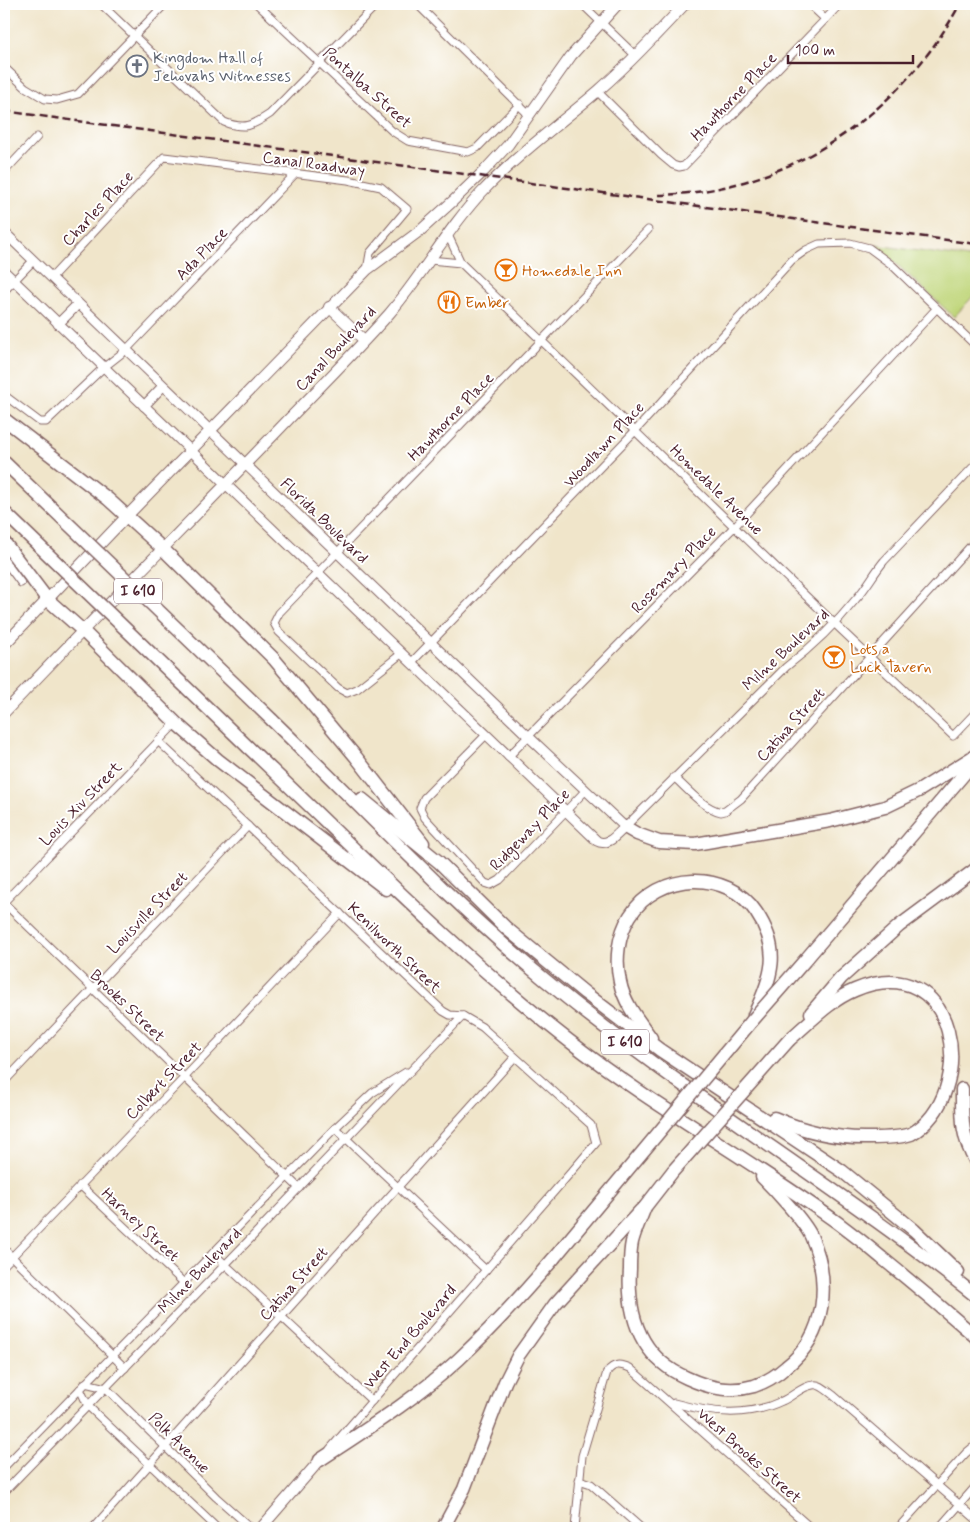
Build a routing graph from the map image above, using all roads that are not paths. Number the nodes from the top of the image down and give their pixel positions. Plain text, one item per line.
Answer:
1 (101, 4) edge
2 (165, 4) edge
3 (258, 4) edge
4 (377, 4) edge
5 (417, 4) edge
6 (582, 4) edge
7 (618, 4) edge
8 (685, 4) edge
9 (809, 4) edge
10 (840, 4) edge
11 (825, 19) junction
12 (601, 22) junction
13 (134, 36) junction
14 (636, 56) junction
15 (320, 63) junction
16 (4, 67) edge
17 (597, 92) junction
18 (520, 104) junction
19 (529, 115) junction
20 (38, 137) dead end
21 (164, 157) joint
22 (4, 172) edge
23 (295, 174) junction
24 (648, 230) dead end
25 (4, 232) edge
26 (448, 235) junction
27 (430, 260) junction
28 (33, 261) junction
29 (461, 263) junction
30 (367, 270) junction
31 (4, 271) edge
32 (51, 278) junction
33 (13, 280) junction
34 (4, 291) edge
35 (78, 304) junction
36 (330, 308) junction
37 (936, 309) junction
38 (58, 324) junction
39 (364, 340) junction
40 (542, 340) junction
41 (976, 346) edge
42 (126, 350) junction
43 (103, 368) junction
44 (163, 386) junction
45 (4, 395) edge
46 (144, 406) junction
47 (4, 419) edge
48 (636, 430) junction
49 (210, 431) junction
50 (192, 451) junction
51 (4, 462) edge
52 (246, 464) junction
53 (976, 464) edge
54 (225, 485) junction
55 (4, 512) edge
56 (127, 516) junction
57 (735, 526) junction
58 (976, 540) edge
59 (4, 542) edge
60 (163, 549) junction
61 (337, 552) junction
62 (4, 560) edge
63 (317, 573) junction
64 (21, 582) dead end
65 (47, 599) junction
66 (835, 624) junction
67 (82, 630) junction
68 (432, 643) junction
69 (4, 646) edge
70 (401, 654) junction
71 (870, 656) junction
72 (411, 663) junction
73 (976, 712) edge
74 (4, 713) edge
75 (176, 723) junction
76 (486, 735) junction
77 (529, 737) junction
78 (158, 742) junction
79 (305, 752) junction
80 (976, 755) edge
81 (508, 757) junction
82 (976, 760) edge
83 (674, 777) junction
84 (586, 790) junction
85 (565, 812) junction
86 (248, 826) junction
87 (626, 827) junction
88 (438, 862) junction
89 (976, 868) edge
90 (4, 903) edge
91 (340, 913) junction
92 (437, 929) junction
93 (93, 989) junction
94 (463, 1016) junction
95 (751, 1022) junction
96 (961, 1033) dead end
97 (789, 1040) junction
98 (660, 1050) junction
99 (514, 1058) junction
100 (415, 1067) junction
101 (184, 1078) junction
102 (4, 1082) edge
103 (742, 1104) junction
104 (334, 1128) junction
105 (345, 1138) junction
106 (741, 1156) junction
107 (976, 1162) edge
108 (579, 1163) joint
109 (287, 1176) junction
110 (80, 1185) junction
111 (299, 1188) junction
112 (397, 1188) junction
113 (645, 1206) junction
114 (4, 1249) edge
115 (213, 1253) junction
116 (11, 1256) junction
117 (4, 1264) edge
118 (225, 1264) junction
119 (486, 1270) junction
120 (184, 1282) junction
121 (976, 1289) edge
122 (976, 1296) edge
123 (281, 1317) junction
124 (976, 1337) edge
125 (113, 1356) junction
126 (125, 1368) junction
127 (86, 1383) junction
128 (106, 1388) junction
129 (80, 1389) junction
130 (372, 1401) junction
131 (671, 1403) junction
132 (88, 1406) junction
133 (166, 1447) junction
134 (976, 1447) edge
135 (320, 1460) junction
136 (151, 1465) junction
137 (4, 1467) edge
138 (579, 1480) junction
139 (936, 1485) junction
140 (976, 1486) edge
141 (4, 1492) edge
142 (959, 1505) junction
143 (976, 1519) edge
144 (93, 1528) edge
145 (217, 1528) edge
146 (251, 1528) edge
147 (261, 1528) edge
148 (442, 1528) edge
149 (575, 1528) edge
150 (641, 1528) edge
151 (811, 1528) edge
152 (898, 1528) edge
153 (938, 1528) edge

1 - 13 street
2 - 13 street
3 - 15 street, Pontalba Street
4 - 15 street
5 - 18 street
6 - 12 street
7 - 12 main road, Canal Boulevard
8 - 14 main road, Canal Boulevard
9 - 11 street
10 - 11 street, Hawthorne Place
11 - 17 street, Hawthorne Place
12 - 14 street
12 - 19 main road, Canal Boulevard
13 - 15 street
13 - 16 street
14 - 17 main road, Canal Boulevard
15 - 18 street, Pontalba Street
17 - 26 main road, Canal Boulevard
18 - 19 street
19 - 30 main road, Canal Boulevard
20 - 22 street
21 - 23 street, Canal Roadway
21 - 32 street, Charles Place
23 - 30 street, Canal Roadway
23 - 42 street, Ada Place
24 - 40 street, Hawthorne Place
25 - 28 street, Florida Boulevard
26 - 27 main road, Canal Boulevard
26 - 29 street, Homedale Avenue
27 - 29 street
27 - 39 main road, Canal Boulevard
28 - 32 street, Florida Boulevard
28 - 33 street
29 - 40 street, Homedale Avenue
30 - 36 main road, Canal Boulevard
31 - 33 street
32 - 35 street, Florida Boulevard
33 - 34 street
33 - 38 street
35 - 38 street
35 - 42 street, Florida Boulevard
36 - 39 main road
36 - 49 main road, Canal Boulevard
37 - 41 street, Woodlawn Place
37 - 48 street, Woodlawn Place
37 - 57 street, Rosemary Place
38 - 43 street
39 - 52 main road, Canal Boulevard
40 - 48 street, Homedale Avenue
40 - 61 street, Hawthorne Place
42 - 43 street, Ada Place
42 - 44 street, Florida Boulevard
43 - 45 street, Ada Place
43 - 46 street
44 - 46 street
44 - 49 street, Florida Boulevard
46 - 50 street
47 - 56 highway
48 - 57 street, Homedale Avenue
48 - 68 street, Woodlawn Place
49 - 50 main road, Canal Boulevard
49 - 52 street, Florida Boulevard
50 - 54 street
50 - 56 main road, Canal Boulevard
51 - 79 highway, I 610, bridge
52 - 54 main road, Canal Boulevard
52 - 61 street, Florida Boulevard
53 - 66 street, Milne Boulevard
54 - 60 main road, Canal Boulevard
54 - 63 street
55 - 92 highway, I 610, bridge
56 - 60 highway
56 - 65 main road, Canal Boulevard
57 - 66 street, Homedale Avenue
57 - 77 street, Rosemary Place
58 - 71 street, Catina Street
59 - 65 highway
60 - 67 main road, Canal Boulevard
60 - 88 highway
61 - 63 street, Hawthorne Place
61 - 68 street, Florida Boulevard
62 - 64 street
63 - 70 street
63 - 70 street, Hawthorne Place
65 - 67 highway
65 - 69 main road, Canal Boulevard
66 - 71 street, Homedale Avenue
66 - 83 street, Milne Boulevard
67 - 74 main road, Canal Boulevard
67 - 75 highway
68 - 72 street, Woodlawn Place
68 - 77 street, Florida Boulevard
70 - 72 street
71 - 73 street, Homedale Avenue
71 - 83 street, Catina Street
72 - 76 street
75 - 78 street, Louis Xiv Street
75 - 92 highway
76 - 81 street
76 - 85 street, Ridgeway Place
77 - 81 street, Rosemary Place
77 - 84 street, Florida Boulevard
78 - 86 street, Kenilworth Street
78 - 90 street, Louis Xiv Street
79 - 88 highway
79 - 122 highway, I 610
80 - 87 highway
81 - 85 street
82 - 95 highway, bridge
83 - 87 street, Milne Boulevard
84 - 85 street, Ridgeway Place
84 - 87 street, Florida Boulevard
85 - 87 street, Milne Boulevard
86 - 91 street, Kenilworth Street
86 - 93 street, Louisville Street
88 - 98 highway
89 - 97 highway
90 - 93 street, Brooks Street
91 - 94 street, Kenilworth Street
91 - 101 street, Colbert Street
92 - 106 highway, I 610
93 - 101 street, Brooks Street
93 - 102 street, Louisville Street
94 - 99 street, Kenilworth Street
94 - 100 street, Milne Boulevard
95 - 98 highway, bridge
95 - 135 highway, bridge
96 - 97 highway
97 - 113 highway, bridge
98 - 103 highway
99 - 108 street, Kenilworth Street
99 - 112 street, Catina Street
100 - 104 street, Milne Boulevard
100 - 105 street, Milne Boulevard
101 - 109 street, Brooks Street
101 - 110 street, Colbert Street
103 - 107 highway
103 - 121 highway
104 - 105 street
104 - 109 street, Milne Boulevard
105 - 111 street, Milne Boulevard
105 - 112 street
106 - 113 highway
106 - 124 highway, I 610
108 - 119 street, West End Boulevard
109 - 111 street, Brooks Street
109 - 115 street, Milne Boulevard
110 - 116 street, Colbert Street
110 - 120 street, Harney Street
111 - 118 street, Milne Boulevard
112 - 119 street
112 - 123 street, Catina Street
113 - 148 highway
114 - 116 street
115 - 118 street
115 - 120 street, Milne Boulevard
116 - 117 street, Colbert Street
116 - 125 street
118 - 123 street
118 - 126 street, Milne Boulevard
119 - 130 street, West End Boulevard
120 - 125 street, Milne Boulevard
123 - 130 street
123 - 133 street, Catina Street
125 - 126 street
125 - 127 street, Milne Boulevard
126 - 128 street, Milne Boulevard
127 - 128 street
127 - 129 street, Milne Boulevard
128 - 132 street, Milne Boulevard
128 - 133 street, Polk Avenue
129 - 132 street
129 - 137 street, Milne Boulevard
130 - 135 street, West End Boulevard
131 - 138 street
131 - 139 street
131 - 151 street, West Brooks Street
132 - 136 street
132 - 141 street, Milne Boulevard
133 - 136 street, Catina Street
133 - 146 street, Polk Avenue
134 - 139 street
135 - 147 main road, West End Boulevard
136 - 144 street, Catina Street
136 - 145 street
138 - 149 street
138 - 150 street
139 - 142 street
139 - 152 street
140 - 142 street
142 - 143 street
142 - 153 street

